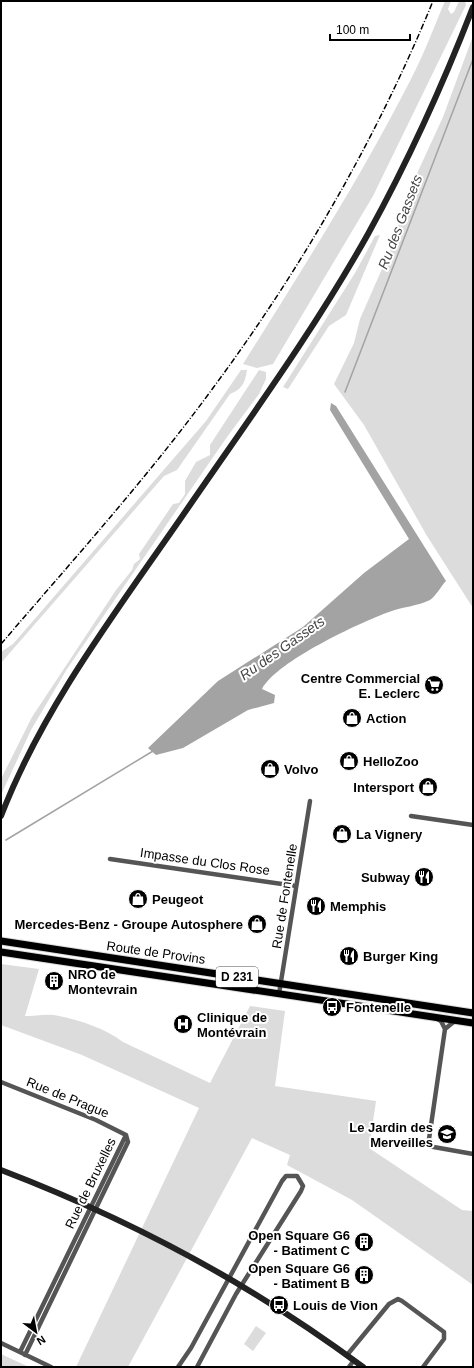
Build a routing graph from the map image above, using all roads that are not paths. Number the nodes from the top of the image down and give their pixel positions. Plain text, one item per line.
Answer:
1 (473, 7) edge
2 (310, 801) dead end
3 (1, 816) edge
4 (411, 816) dead end
5 (473, 825) edge
6 (110, 859) dead end
7 (296, 886) junction
8 (1, 941) edge
9 (1, 952) edge
10 (281, 984) junction
11 (279, 994) junction
12 (473, 1013) edge
13 (434, 1017) junction
14 (456, 1020) junction
15 (473, 1023) edge
16 (445, 1029) junction
17 (1, 1082) edge
18 (126, 1135) joint
19 (473, 1154) edge
20 (1, 1170) edge
21 (93, 1209) junction
22 (229, 1279) junction
23 (241, 1286) junction
24 (1, 1344) edge
25 (20, 1352) junction
26 (25, 1355) junction
27 (347, 1356) junction
28 (354, 1360) junction
29 (51, 1367) edge
30 (178, 1367) edge
31 (197, 1367) edge
32 (349, 1367) edge
33 (363, 1367) edge
34 (423, 1367) edge

1 - 3 main road
2 - 7 street, Rue de Fontenelle
4 - 5 street
6 - 7 street, Impasse du Clos Rose
7 - 10 street, Rue de Fontenelle
8 - 10 main road, Route de Provins / D 231
9 - 11 main road, Route de Provins / D 231
10 - 11 street, Rue de Fontenelle
10 - 12 main road, Route de Provins / D 231
11 - 13 main road, Route de Provins / D 231
13 - 14 main road, Route de Provins / D 231
13 - 16 street
14 - 15 main road, Route de Provins / D 231
14 - 16 street
16 - 19 street
17 - 18 street, Rue de Prague
18 - 21 street, Rue de Bruxelles
20 - 21 main road
21 - 22 main road
21 - 25 street, Rue de Bruxelles
21 - 26 street, Rue de Bruxelles
22 - 23 main road
22 - 23 street
22 - 30 street
23 - 27 main road
23 - 31 street
24 - 25 street
25 - 26 street
26 - 29 street
27 - 28 main road
27 - 34 street
28 - 32 street
28 - 33 main road

